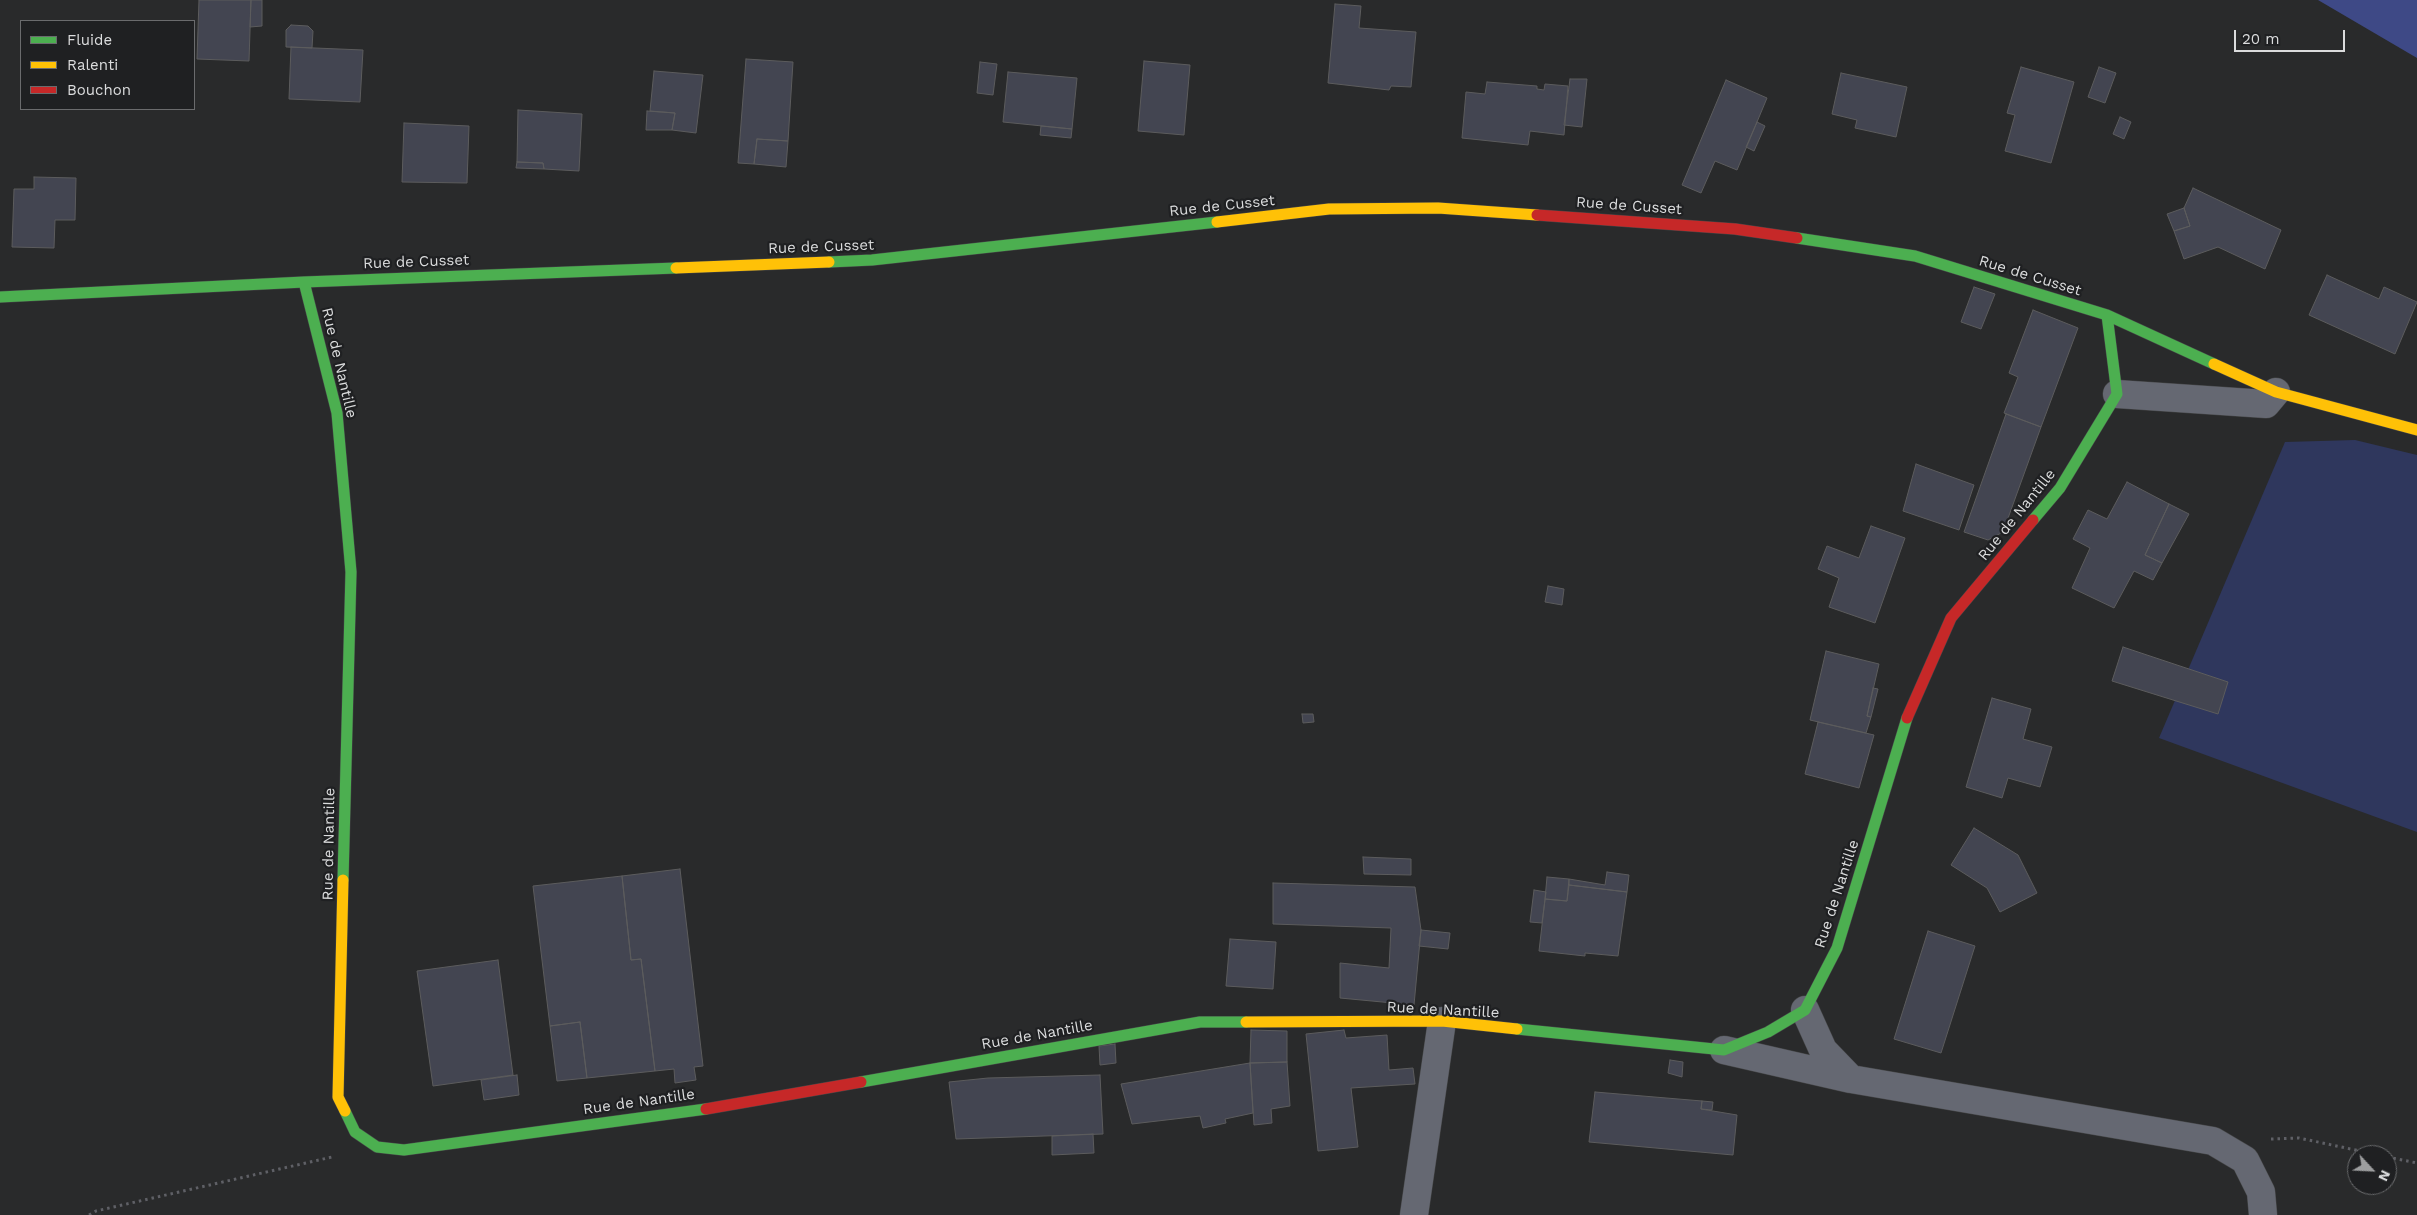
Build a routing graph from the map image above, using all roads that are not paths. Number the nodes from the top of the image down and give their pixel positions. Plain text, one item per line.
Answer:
1 (304, 282) junction
2 (0, 297) edge
3 (2107, 315) junction
4 (2276, 392) junction
5 (2117, 394) junction
6 (2417, 430) edge
7 (1806, 1010) junction
8 (1442, 1022) junction
9 (1724, 1050) junction
10 (1851, 1079) junction
11 (1414, 1215) edge
12 (2263, 1215) edge

1 - 2 street, Rue de Cusset
1 - 3 street, Rue de Cusset
1 - 8 street, Rue de Nantille
3 - 4 street, Rue de Cusset
3 - 5 street
4 - 5 street
4 - 6 street, Rue de Cusset
5 - 7 street, Rue de Nantille
7 - 9 street, Rue de Nantille
7 - 10 street
8 - 9 street, Rue de Nantille
8 - 11 street
9 - 10 street
10 - 12 street

